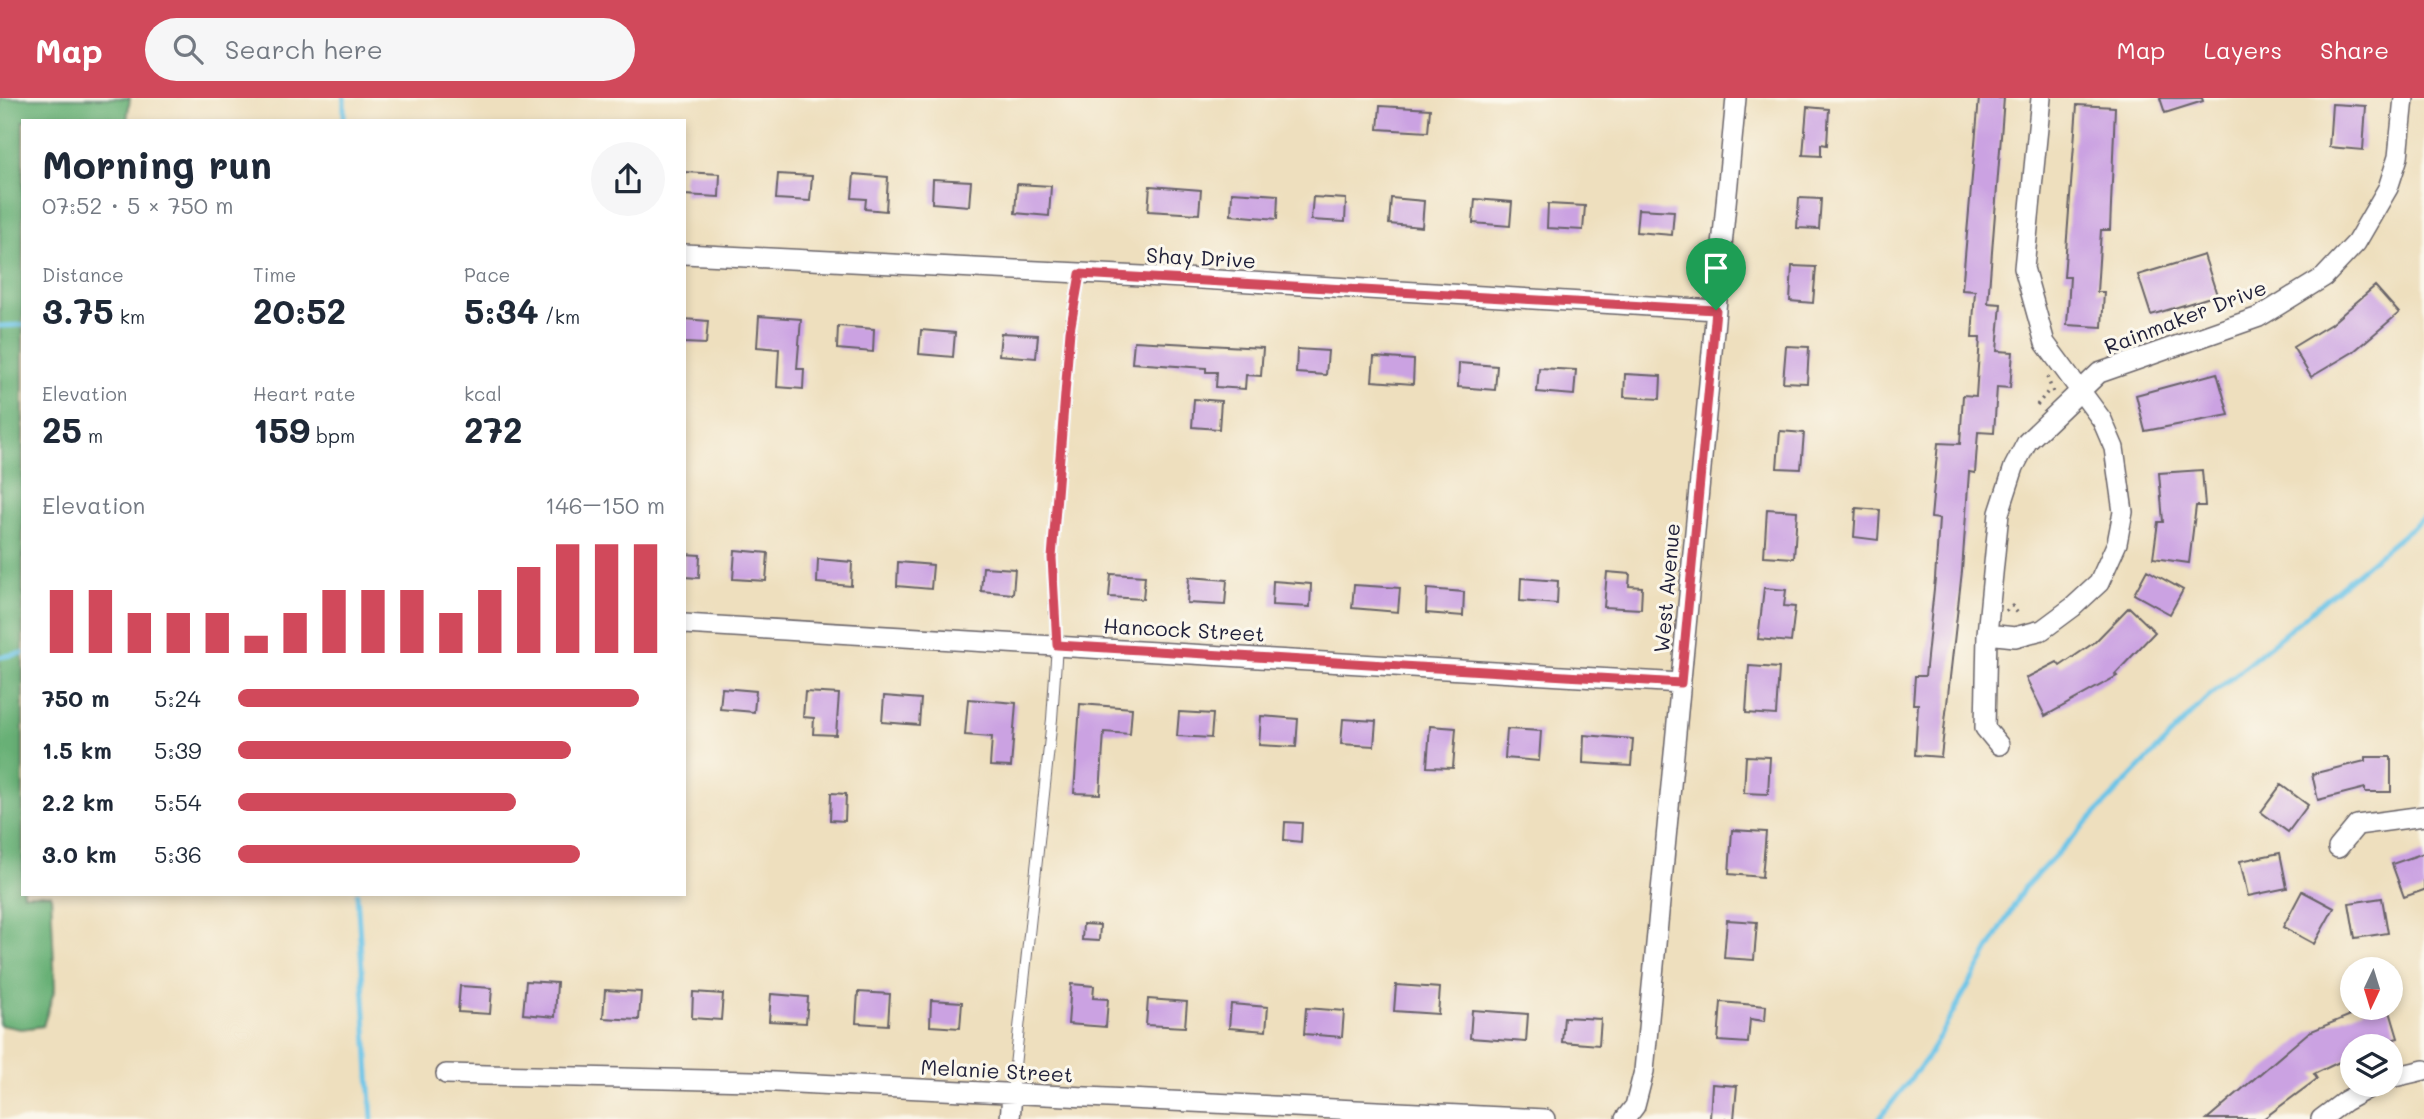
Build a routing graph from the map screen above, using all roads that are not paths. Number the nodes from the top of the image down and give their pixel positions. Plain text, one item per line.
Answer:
1 (1736, 98) edge
2 (2041, 98) edge
3 (2404, 98) edge
4 (686, 254) edge
5 (1080, 274) junction
6 (1716, 310) junction
7 (2081, 391) junction
8 (686, 624) edge
9 (1987, 630) junction
10 (1057, 645) junction
11 (1681, 683) junction
12 (1999, 745) dead end
13 (2424, 816) edge
14 (2339, 848) dead end
15 (2424, 1070) edge
16 (446, 1074) dead end
17 (2403, 1075) edge
18 (1012, 1094) junction
19 (2352, 1097) edge
20 (1010, 1119) edge
21 (1545, 1119) edge
22 (1625, 1119) edge
23 (2321, 1119) edge

1 - 6 street, West Avenue
2 - 7 street
3 - 7 street, Rainmaker Drive
4 - 5 street, Shay Drive
5 - 6 street, Shay Drive
5 - 10 lane
6 - 11 street, West Avenue
7 - 9 street, Rainmaker Drive
7 - 9 street
8 - 10 street, Hancock Street
9 - 12 street, Rainmaker Drive
10 - 11 street, Hancock Street
10 - 18 lane
11 - 22 street, West Avenue
13 - 14 street
15 - 17 street
16 - 18 street, Melanie Street
18 - 20 street
18 - 21 street, Melanie Street
19 - 23 street

